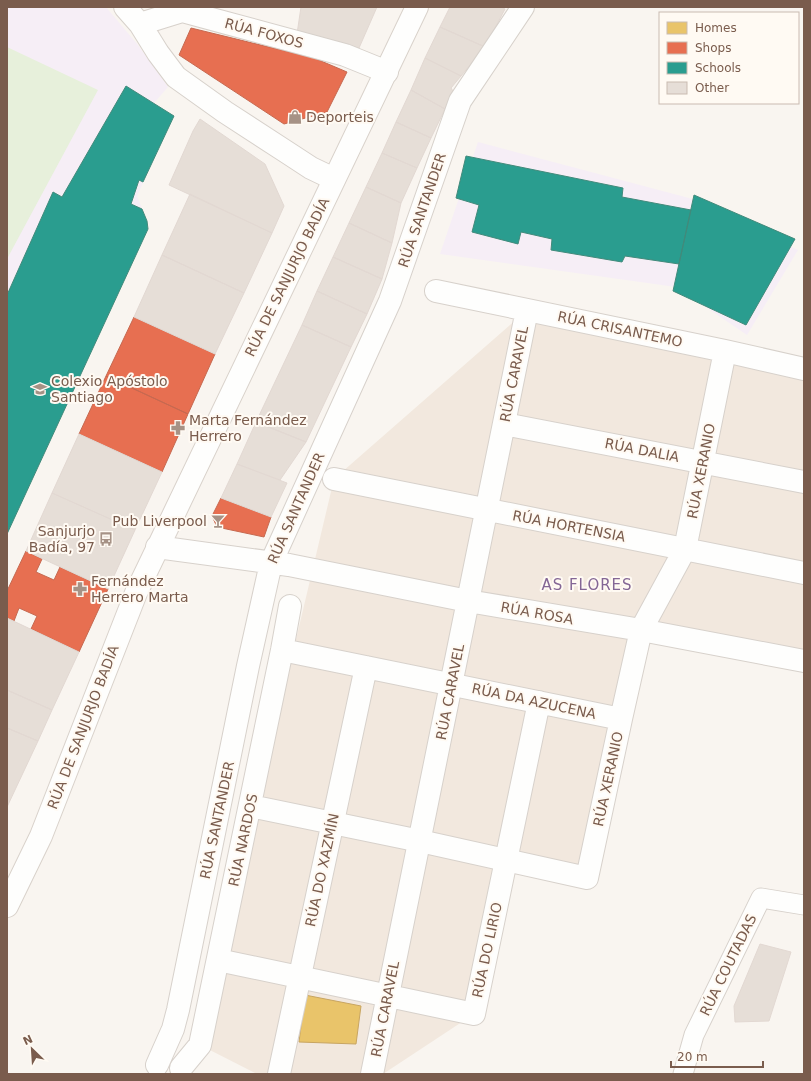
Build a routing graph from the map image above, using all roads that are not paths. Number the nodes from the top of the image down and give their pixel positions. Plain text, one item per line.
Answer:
1 (125, 7) edge
2 (417, 7) edge
3 (523, 7) edge
4 (140, 24) junction
5 (387, 72) junction
6 (334, 179) junction
7 (436, 291) dead end
8 (527, 310) junction
9 (725, 351) junction
10 (804, 369) edge
11 (504, 424) junction
12 (703, 462) junction
13 (334, 479) dead end
14 (804, 482) edge
15 (487, 510) junction
16 (157, 547) junction
17 (685, 549) junction
18 (270, 563) junction
19 (804, 573) edge
20 (468, 601) junction
21 (290, 606) dead end
22 (641, 630) junction
23 (282, 650) junction
24 (804, 661) edge
25 (366, 667) junction
26 (451, 684) junction
27 (539, 702) junction
28 (621, 719) junction
29 (250, 806) junction
30 (332, 822) junction
31 (420, 840) junction
32 (506, 860) junction
33 (804, 905) edge
34 (7, 906) edge
35 (218, 960) junction
36 (300, 977) junction
37 (388, 996) junction
38 (151, 1069) edge
39 (185, 1071) edge
40 (279, 1074) edge
41 (372, 1074) edge
42 (683, 1074) edge

1 - 4 street
2 - 5 street, RÚA DE SANJURJO BADÍA
3 - 18 street, RÚA SANTANDER
4 - 5 street, RÚA FOXOS
4 - 6 street
5 - 6 street, RÚA DE SANJURJO BADÍA
6 - 16 street, RÚA DE SANJURJO BADÍA
7 - 8 street, RÚA CRISANTEMO
8 - 9 street, RÚA CRISANTEMO
8 - 11 street, RÚA CARAVEL
9 - 10 street, RÚA CRISANTEMO
9 - 12 street, RÚA XERANIO
11 - 12 street, RÚA DALIA
11 - 15 street, RÚA CARAVEL
12 - 14 street, RÚA DALIA
12 - 17 street, RÚA XERANIO
13 - 15 street, RÚA HORTENSIA
15 - 17 street, RÚA HORTENSIA
15 - 20 street, RÚA CARAVEL
16 - 18 street
16 - 34 street, RÚA DE SANJURJO BADÍA
17 - 19 street, RÚA HORTENSIA
17 - 22 street, RÚA XERANIO
18 - 20 street, RÚA ROSA
18 - 38 street, RÚA SANTANDER
20 - 22 street, RÚA ROSA
20 - 26 street, RÚA CARAVEL
21 - 23 street, RÚA NARDOS
22 - 24 street, RÚA ROSA
22 - 28 street, RÚA XERANIO
23 - 25 street, RÚA DA AZUCENA
23 - 29 street, RÚA NARDOS
25 - 26 street, RÚA DA AZUCENA
25 - 30 street, RÚA DO XAZMÍN
26 - 27 street, RÚA DA AZUCENA
26 - 31 street, RÚA CARAVEL
27 - 28 street, RÚA DA AZUCENA
27 - 32 street, RÚA DO LIRIO
28 - 32 street, RÚA XERANIO
29 - 30 street, RÚA XERANIO
29 - 35 street, RÚA NARDOS
30 - 31 street, RÚA XERANIO
30 - 36 street, RÚA DO XAZMÍN
31 - 32 street, RÚA XERANIO
31 - 37 street, RÚA CARAVEL
32 - 37 street, RÚA DO LIRIO
33 - 42 lane, RÚA COUTADAS
35 - 36 street, RÚA DO LIRIO
35 - 39 street, RÚA NARDOS
36 - 37 street, RÚA DO LIRIO
36 - 40 street, RÚA DO XAZMÍN
37 - 41 street, RÚA CARAVEL
38 - 39 street

